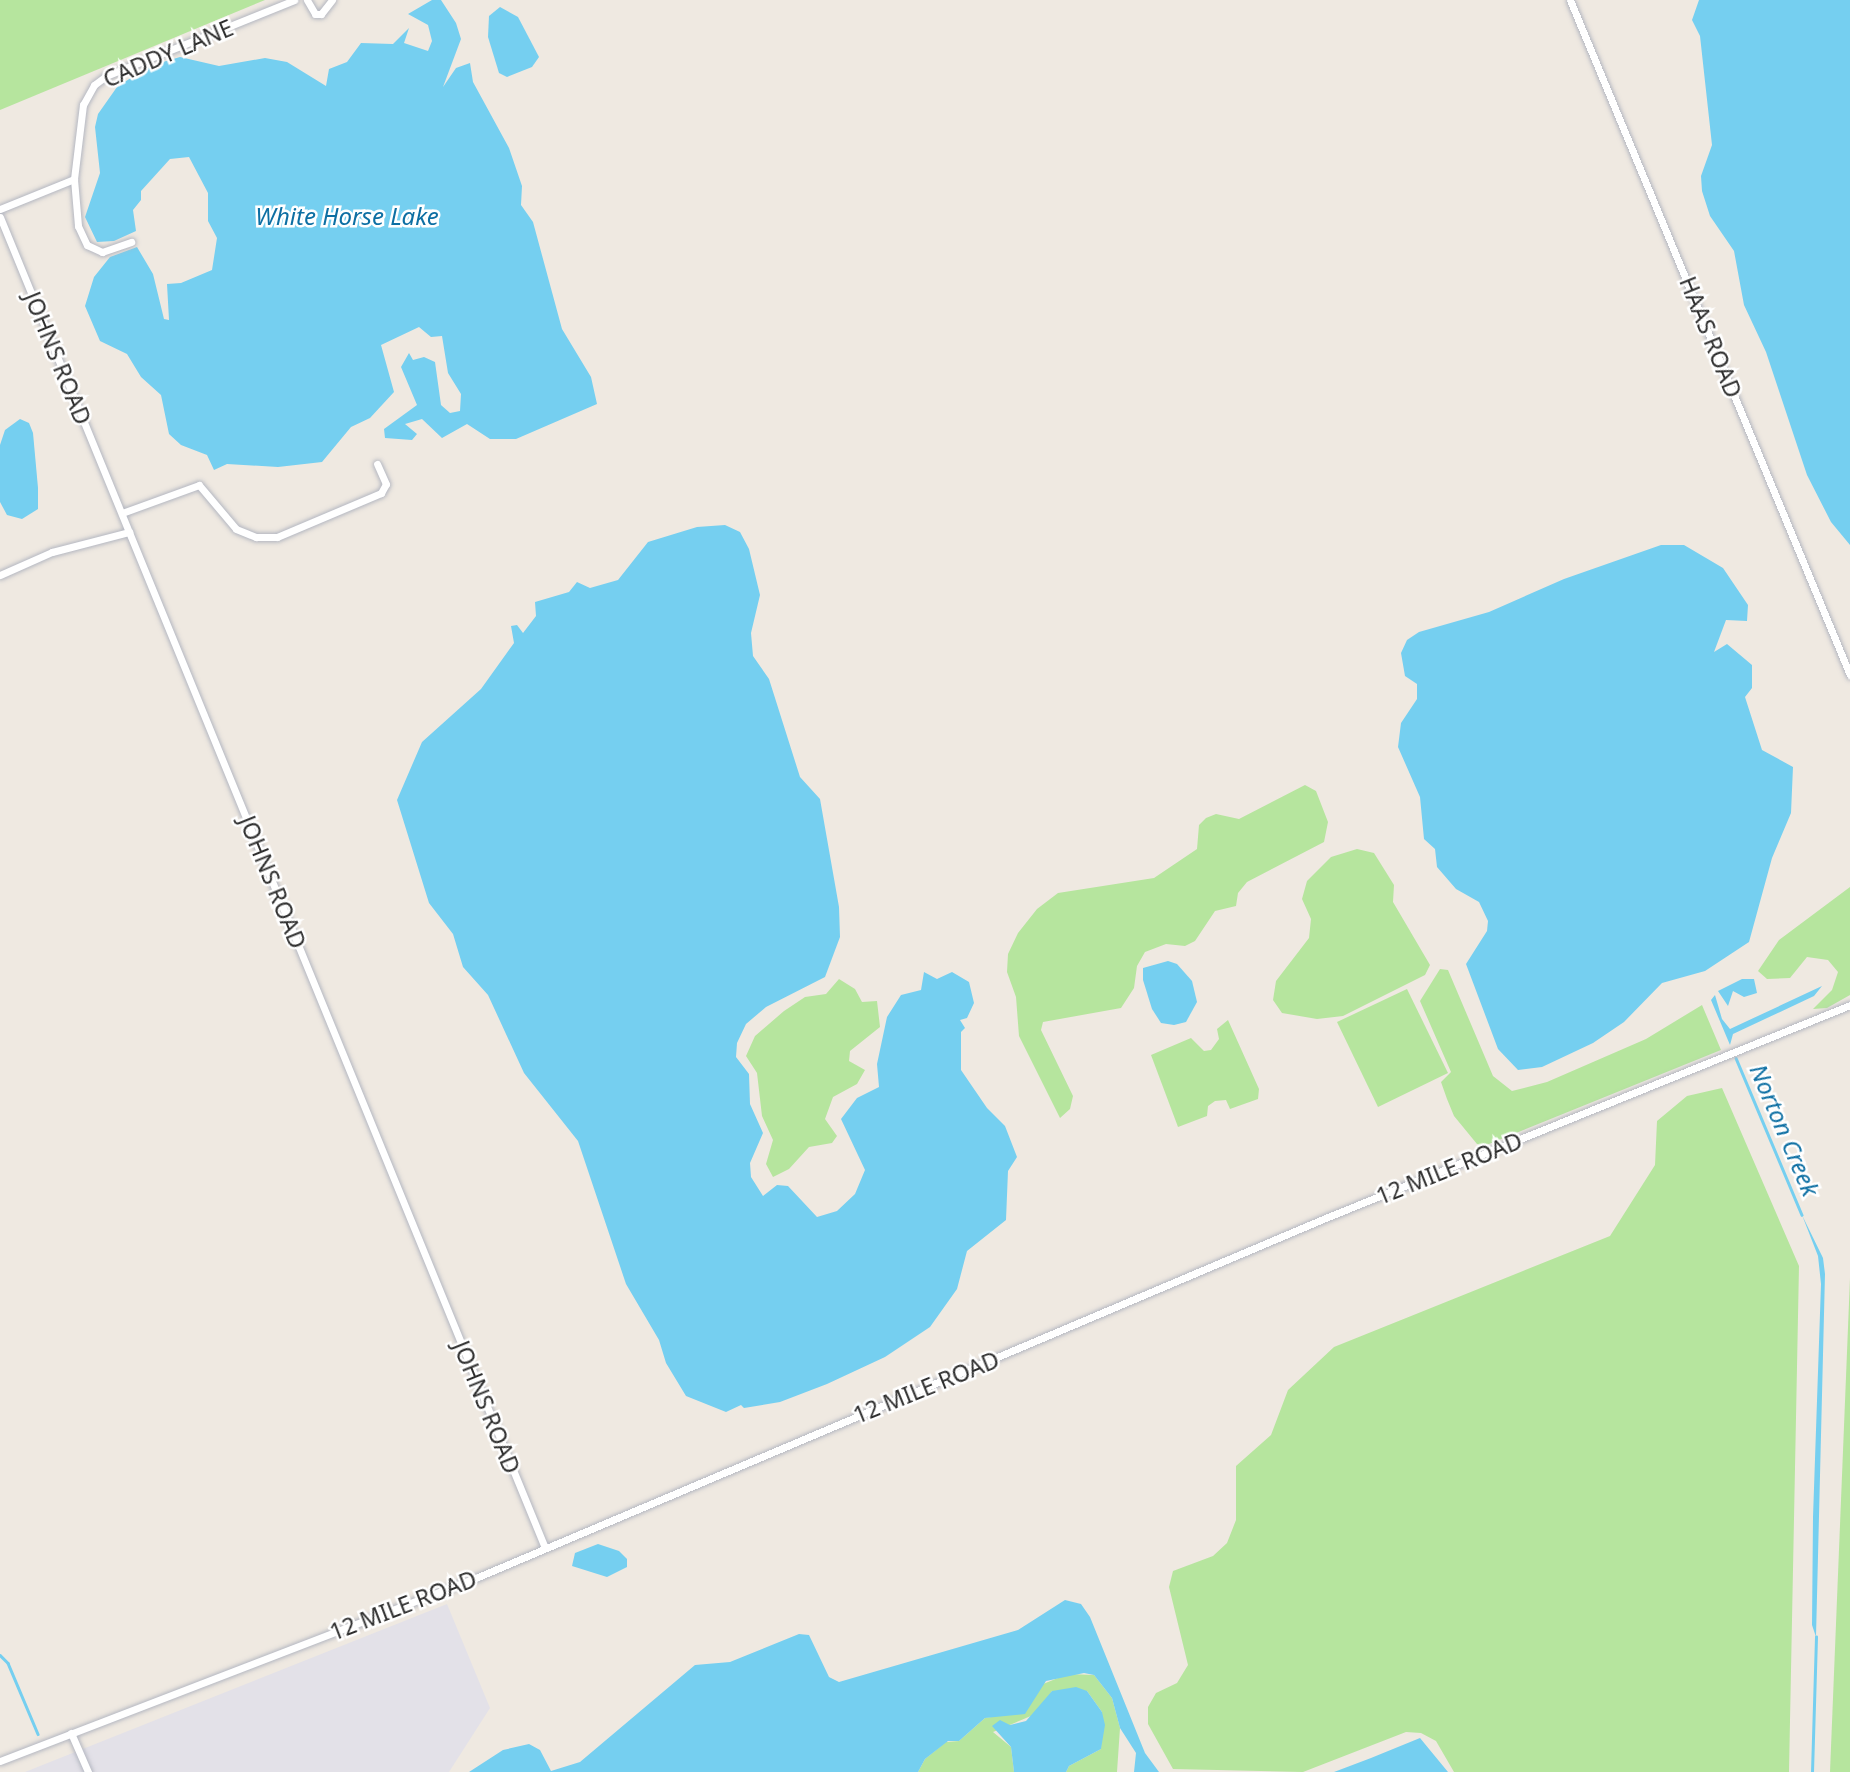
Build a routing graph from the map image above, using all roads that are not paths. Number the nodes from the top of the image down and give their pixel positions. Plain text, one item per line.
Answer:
1 (293, 0) edge
2 (307, 0) edge
3 (332, 0) edge
4 (1570, 0) edge
5 (74, 179) junction
6 (0, 209) edge
7 (0, 217) edge
8 (131, 242) dead end
9 (377, 464) dead end
10 (122, 513) junction
11 (129, 532) junction
12 (0, 575) edge
13 (1850, 675) edge
14 (1850, 1005) edge
15 (545, 1548) junction
16 (72, 1733) junction
17 (0, 1761) edge
18 (88, 1772) edge

1 - 5 street, CADDY LANE
2 - 3 street
4 - 13 street, HAAS ROAD
5 - 6 street
5 - 8 street, CADDY LANE
7 - 10 street, JOHNS ROAD
9 - 10 street
10 - 11 street, JOHNS ROAD
11 - 12 street
11 - 15 street, JOHNS ROAD
14 - 15 street, 12 MILE ROAD
15 - 16 street, 12 MILE ROAD
16 - 17 street, 12 MILE ROAD
16 - 18 street

